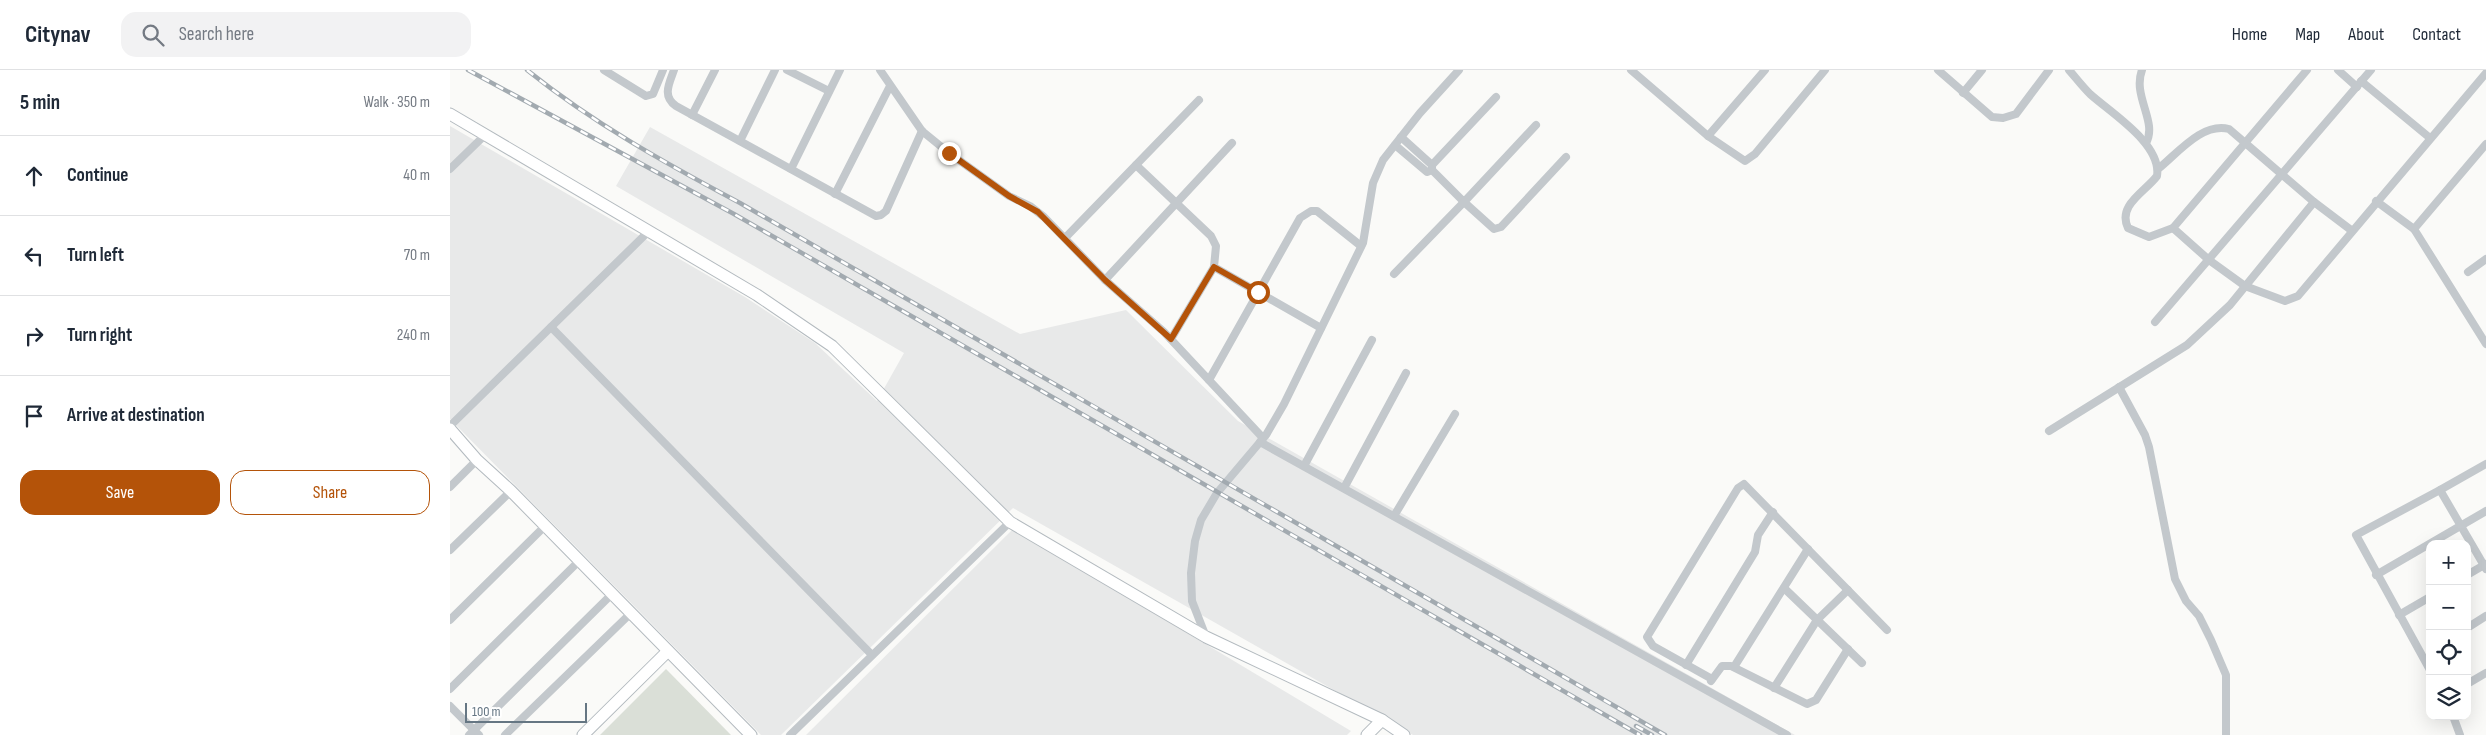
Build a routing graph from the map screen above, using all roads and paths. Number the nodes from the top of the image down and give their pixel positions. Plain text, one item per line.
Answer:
1 (604, 70) edge
2 (662, 70) edge
3 (674, 70) edge
4 (715, 70) edge
5 (776, 70) edge
6 (787, 70) edge
7 (840, 70) edge
8 (880, 70) edge
9 (1459, 70) edge
10 (1765, 70) edge
11 (1825, 70) edge
12 (1938, 70) edge
13 (1982, 70) edge
14 (2049, 70) edge
15 (2069, 70) edge
16 (2142, 70) edge
17 (2308, 70) edge
18 (2338, 70) edge
19 (2371, 70) edge
20 (1634, 71) edge
21 (2486, 73) edge
22 (2359, 84) junction
23 (890, 86) junction
24 (829, 91) junction
25 (1963, 93) junction
26 (1496, 97) dead end
27 (1199, 100) dead end
28 (450, 114) edge
29 (692, 115) junction
30 (1536, 125) dead end
31 (922, 131) junction
32 (485, 134) junction
33 (1402, 136) junction
34 (1708, 136) junction
35 (2430, 138) junction
36 (740, 141) junction
37 (1232, 143) dead end
38 (2146, 143) junction
39 (2246, 144) junction
40 (2486, 144) edge
41 (1395, 145) junction
42 (1566, 157) dead end
43 (1136, 165) junction
44 (450, 168) edge
45 (1432, 168) junction
46 (791, 169) junction
47 (2158, 170) junction
48 (2282, 174) junction
49 (835, 194) junction
50 (2376, 201) junction
51 (1464, 202) junction
52 (2314, 202) junction
53 (1176, 203) junction
54 (2173, 228) junction
55 (2414, 229) junction
56 (2351, 230) junction
57 (649, 231) junction
58 (1065, 238) junction
59 (1361, 246) junction
60 (2486, 259) edge
61 (2209, 260) junction
62 (1214, 267) junction
63 (2468, 272) dead end
64 (1394, 274) dead end
65 (1105, 280) junction
66 (2245, 286) junction
67 (1258, 292) junction
68 (2154, 322) dead end
69 (551, 327) junction
70 (1321, 328) junction
71 (1171, 339) junction
72 (1372, 340) dead end
73 (2486, 344) edge
74 (1406, 373) dead end
75 (1209, 380) junction
76 (2119, 387) junction
77 (1454, 414) dead end
78 (450, 428) edge
79 (2049, 431) dead end
80 (1262, 440) junction
81 (477, 460) junction
82 (2486, 464) edge
83 (1304, 466) junction
84 (450, 486) edge
85 (1344, 488) junction
86 (2440, 490) junction
87 (511, 491) junction
88 (2486, 511) edge
89 (1773, 512) junction
90 (1394, 516) junction
91 (1010, 522) junction
92 (2460, 525) junction
93 (545, 526) junction
94 (1808, 548) junction
95 (450, 550) edge
96 (580, 561) junction
97 (2485, 566) edge
98 (2471, 572) edge
99 (2376, 575) junction
100 (1784, 588) junction
101 (1848, 590) junction
102 (612, 594) junction
103 (2426, 599) edge
104 (631, 613) junction
105 (2398, 615) junction
106 (2486, 616) edge
107 (450, 620) edge
108 (1817, 620) junction
109 (2471, 625) edge
110 (1888, 630) dead end
111 (1206, 637) junction
112 (1848, 649) junction
113 (668, 651) junction
114 (2426, 654) edge
115 (872, 655) junction
116 (2422, 656) junction
117 (1862, 663) dead end
118 (2426, 663) edge
119 (1686, 664) junction
120 (1734, 667) junction
121 (2486, 673) edge
122 (1712, 679) junction
123 (2471, 682) edge
124 (1774, 688) junction
125 (450, 689) edge
126 (1706, 690) junction
127 (450, 706) edge
128 (1382, 720) junction
129 (2454, 720) edge
130 (474, 733) edge
131 (506, 735) edge
132 (583, 735) edge
133 (751, 735) edge
134 (790, 735) edge
135 (1367, 735) edge
136 (1404, 735) edge
137 (1787, 735) edge
138 (2226, 735) edge
139 (2460, 735) edge

1 - 2 street
3 - 29 street
4 - 29 street
5 - 36 street
6 - 24 street
7 - 24 street
8 - 23 street
9 - 33 street
10 - 34 street
11 - 34 street
12 - 25 street
13 - 25 street
14 - 25 street
15 - 38 street
16 - 38 street
17 - 39 street
18 - 22 street
19 - 22 street
20 - 34 street
21 - 35 street
22 - 35 street
22 - 48 street
23 - 31 street
23 - 49 street
24 - 46 street
26 - 45 street
27 - 43 street
28 - 32 main road
29 - 36 street
30 - 51 street
31 - 49 street
31 - 58 street
32 - 44 street
32 - 57 main road
33 - 41 street
33 - 45 street
35 - 50 street
36 - 46 street
37 - 53 street
38 - 47 street
39 - 47 street
39 - 48 street
39 - 54 street
40 - 55 street
41 - 45 street
41 - 59 street
42 - 51 street
43 - 53 street
43 - 58 street
45 - 51 street
46 - 49 street
47 - 54 street
48 - 52 street
48 - 61 street
50 - 55 street
50 - 56 street
51 - 64 street
52 - 56 street
52 - 66 street
53 - 62 street
53 - 65 street
54 - 61 street
55 - 73 street
56 - 66 street
57 - 69 street
57 - 91 main road
58 - 65 street
59 - 67 street
59 - 70 street
60 - 63 street
61 - 66 street
61 - 68 street
62 - 67 street
62 - 71 street
65 - 71 street
66 - 76 street
67 - 70 street
67 - 75 street
69 - 78 street
69 - 115 street
70 - 80 street
71 - 75 street
72 - 83 street
74 - 85 street
75 - 80 street
76 - 79 street
76 - 138 street
77 - 90 street
78 - 81 main road
80 - 83 street
80 - 111 street
81 - 84 street
81 - 87 main road
82 - 86 street
83 - 85 street
85 - 90 street
86 - 92 street
86 - 99 street
87 - 93 main road
87 - 95 street
88 - 92 street
89 - 94 street
89 - 119 street
89 - 119 street
90 - 126 street
91 - 111 main road
91 - 115 street
92 - 97 street
92 - 99 street
93 - 96 main road
93 - 107 street
94 - 100 street
94 - 101 street
96 - 102 main road
96 - 125 street
97 - 98 street
99 - 105 street
100 - 108 street
100 - 120 street
101 - 108 street
101 - 110 street
102 - 104 main road
102 - 130 street
103 - 105 street
104 - 113 main road
104 - 131 street
105 - 116 street
106 - 109 street
108 - 112 street
108 - 124 street
111 - 128 main road
112 - 117 street
112 - 124 street
113 - 132 main road
113 - 133 main road
114 - 116 street
115 - 134 street
116 - 118 street
119 - 122 street
120 - 122 street
120 - 124 street
121 - 123 street
122 - 126 street
126 - 137 street
127 - 130 street
128 - 135 main road
128 - 136 main road
129 - 139 street

